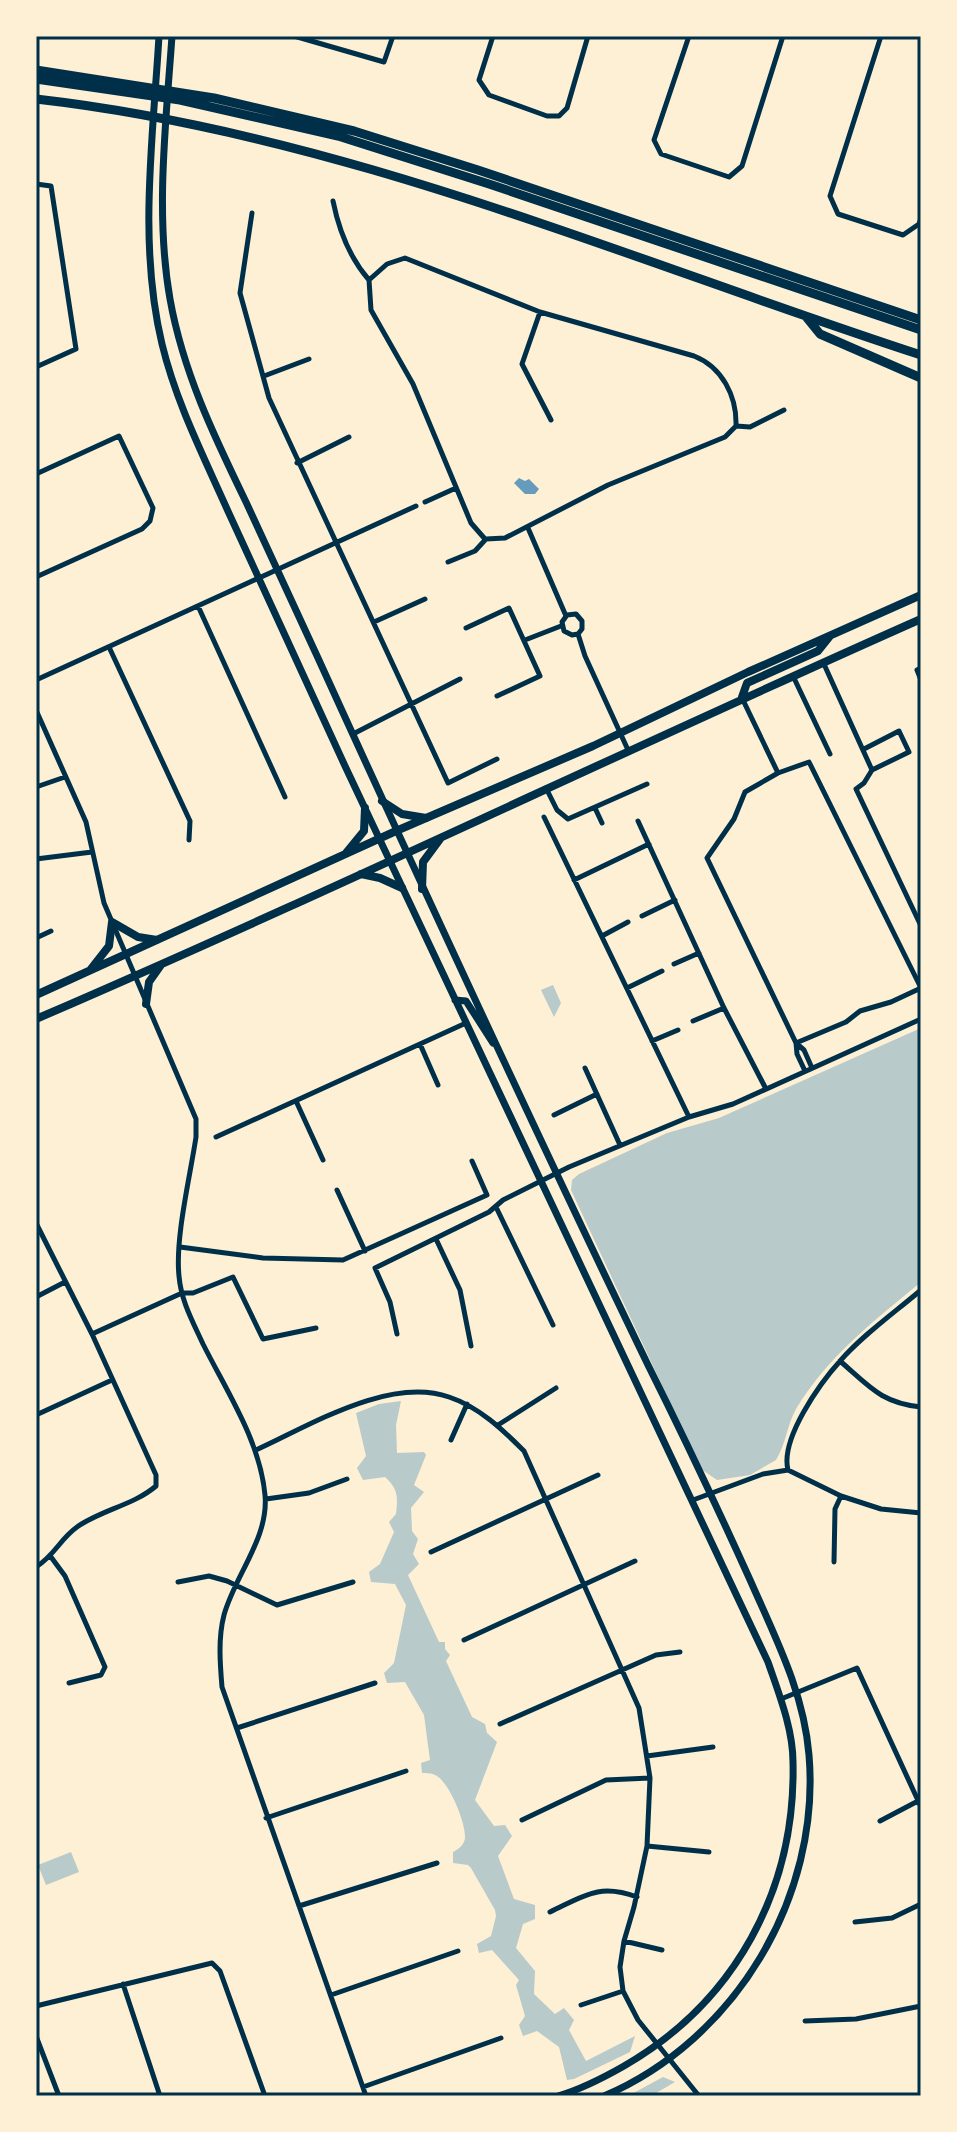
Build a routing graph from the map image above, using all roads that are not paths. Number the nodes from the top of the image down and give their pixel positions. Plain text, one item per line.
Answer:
1 (159, 36) edge
2 (172, 36) edge
3 (294, 36) edge
4 (393, 36) edge
5 (493, 36) edge
6 (588, 36) edge
7 (689, 36) edge
8 (783, 36) edge
9 (881, 36) edge
10 (36, 70) edge
11 (36, 79) edge
12 (36, 99) edge
13 (36, 184) edge
14 (333, 201) dead end
15 (252, 213) dead end
16 (921, 218) edge
17 (369, 280) junction
18 (540, 312) junction
19 (807, 318) junction
20 (921, 318) edge
21 (921, 330) edge
22 (921, 355) edge
23 (309, 359) dead end
24 (36, 367) edge
25 (264, 376) junction
26 (921, 378) edge
27 (784, 410) dead end
28 (551, 420) dead end
29 (736, 426) junction
30 (349, 437) dead end
31 (297, 463) junction
32 (36, 474) edge
33 (456, 488) junction
34 (425, 502) dead end
35 (416, 506) dead end
36 (528, 528) junction
37 (486, 539) junction
38 (335, 543) junction
39 (448, 562) dead end
40 (278, 570) junction
41 (36, 577) edge
42 (258, 578) junction
43 (921, 595) edge
44 (425, 599) dead end
45 (198, 606) junction
46 (566, 616) junction
47 (921, 619) edge
48 (374, 622) junction
49 (562, 625) junction
50 (466, 628) dead end
51 (578, 634) junction
52 (831, 635) junction
53 (525, 640) junction
54 (109, 647) junction
55 (823, 662) junction
56 (921, 668) edge
57 (793, 676) junction
58 (460, 679) dead end
59 (36, 680) edge
60 (921, 680) edge
61 (497, 696) dead end
62 (742, 697) junction
63 (410, 703) junction
64 (36, 710) edge
65 (620, 733) junction
66 (353, 734) junction
67 (864, 749) junction
68 (628, 750) junction
69 (830, 754) dead end
70 (497, 759) dead end
71 (872, 770) junction
72 (778, 773) junction
73 (65, 777) junction
74 (647, 784) dead end
75 (36, 787) edge
76 (545, 788) junction
77 (285, 797) dead end
78 (382, 801) junction
79 (365, 808) junction
80 (595, 808) junction
81 (544, 817) dead end
82 (427, 818) junction
83 (638, 821) dead end
84 (602, 823) dead end
85 (396, 831) junction
86 (443, 836) junction
87 (189, 840) dead end
88 (379, 840) junction
89 (649, 844) junction
90 (92, 852) junction
91 (405, 854) junction
92 (344, 856) junction
93 (36, 859) edge
94 (389, 861) junction
95 (361, 874) junction
96 (574, 880) junction
97 (402, 888) junction
98 (422, 889) junction
99 (675, 900) junction
100 (642, 916) dead end
101 (112, 922) junction
102 (628, 922) dead end
103 (921, 926) edge
104 (51, 931) dead end
105 (602, 936) junction
106 (36, 938) edge
107 (157, 941) junction
108 (699, 953) junction
109 (125, 956) junction
110 (162, 964) junction
111 (674, 964) dead end
112 (662, 971) dead end
113 (88, 972) junction
114 (134, 977) junction
115 (627, 988) junction
116 (921, 988) edge
117 (36, 995) edge
118 (455, 1000) junction
119 (146, 1004) junction
120 (724, 1008) junction
121 (36, 1019) edge
122 (921, 1019) edge
123 (693, 1021) dead end
124 (466, 1023) junction
125 (678, 1030) dead end
126 (652, 1041) junction
127 (796, 1043) junction
128 (420, 1044) junction
129 (500, 1051) junction
130 (585, 1068) dead end
131 (809, 1070) junction
132 (438, 1085) dead end
133 (766, 1089) junction
134 (597, 1094) junction
135 (296, 1101) junction
136 (554, 1115) dead end
137 (689, 1117) junction
138 (216, 1137) dead end
139 (620, 1145) junction
140 (323, 1160) dead end
141 (472, 1161) dead end
142 (557, 1173) junction
143 (540, 1181) junction
144 (337, 1190) dead end
145 (496, 1207) junction
146 (36, 1223) edge
147 (436, 1239) junction
148 (180, 1247) junction
149 (365, 1251) junction
150 (65, 1282) junction
151 (921, 1290) edge
152 (182, 1293) junction
153 (36, 1297) edge
154 (553, 1325) dead end
155 (316, 1328) dead end
156 (92, 1334) junction
157 (397, 1334) dead end
158 (471, 1346) dead end
159 (840, 1361) junction
160 (112, 1380) junction
161 (556, 1388) dead end
162 (467, 1404) junction
163 (921, 1407) edge
164 (36, 1415) edge
165 (498, 1425) junction
166 (451, 1440) dead end
167 (256, 1450) junction
168 (788, 1470) junction
169 (598, 1475) dead end
170 (347, 1479) dead end
171 (710, 1491) junction
172 (841, 1496) junction
173 (546, 1498) junction
174 (266, 1499) junction
175 (693, 1500) junction
176 (921, 1513) edge
177 (431, 1552) dead end
178 (51, 1557) junction
179 (635, 1561) dead end
180 (834, 1562) dead end
181 (36, 1567) edge
182 (178, 1582) dead end
183 (353, 1582) dead end
184 (584, 1584) junction
185 (236, 1585) junction
186 (464, 1640) dead end
187 (680, 1652) dead end
188 (622, 1670) junction
189 (69, 1683) dead end
190 (375, 1683) dead end
191 (798, 1693) junction
192 (781, 1699) junction
193 (500, 1724) dead end
194 (237, 1728) junction
195 (713, 1747) dead end
196 (647, 1756) junction
197 (406, 1771) dead end
198 (650, 1778) junction
199 (920, 1804) edge
200 (266, 1818) junction
201 (522, 1820) dead end
202 (880, 1821) dead end
203 (647, 1846) junction
204 (709, 1852) dead end
205 (437, 1863) dead end
206 (637, 1897) junction
207 (921, 1904) edge
208 (299, 1906) junction
209 (550, 1912) dead end
210 (855, 1922) dead end
211 (624, 1941) junction
212 (662, 1950) dead end
213 (458, 1951) dead end
214 (123, 1984) junction
215 (623, 1991) junction
216 (331, 1995) junction
217 (581, 2005) dead end
218 (36, 2006) edge
219 (921, 2006) edge
220 (805, 2021) dead end
221 (36, 2036) edge
222 (501, 2038) dead end
223 (658, 2046) junction
224 (669, 2060) junction
225 (363, 2087) junction
226 (59, 2096) edge
227 (160, 2096) edge
228 (265, 2096) edge
229 (366, 2096) edge
230 (558, 2096) edge
231 (604, 2096) edge
232 (699, 2096) edge

1 - 42 main road
2 - 40 main road
3 - 4 street
5 - 6 street
7 - 8 street
9 - 16 street
10 - 20 highway
11 - 21 highway
12 - 19 highway
13 - 24 street
14 - 17 street
15 - 25 street
17 - 18 street
17 - 33 street
18 - 28 street
18 - 29 street
19 - 22 highway
19 - 26 highway
23 - 25 street
25 - 31 street
27 - 29 street
29 - 36 street
30 - 31 street
31 - 38 street
32 - 41 street
33 - 34 street
33 - 37 street
35 - 38 street
36 - 37 street
36 - 46 street
37 - 39 street
38 - 40 street
38 - 48 street
40 - 42 street
40 - 66 main road
42 - 45 street
42 - 79 main road
43 - 52 main road
44 - 48 street
45 - 54 street
45 - 77 street
46 - 49 street
46 - 51 street
47 - 55 main road
48 - 63 street
49 - 51 street
49 - 53 street
50 - 53 street
51 - 65 street
52 - 62 main road
52 - 65 main road
53 - 61 street
54 - 59 street
54 - 87 street
55 - 57 main road
55 - 67 street
56 - 60 street
57 - 62 main road
57 - 69 street
58 - 63 street
62 - 68 main road
62 - 72 street
63 - 66 street
63 - 70 street
64 - 73 street
65 - 68 street
65 - 82 main road
66 - 78 main road
67 - 71 street
67 - 71 street
68 - 76 main road
71 - 103 street
72 - 116 street
72 - 127 street
73 - 75 street
73 - 90 street
74 - 80 street
76 - 80 street
76 - 86 main road
78 - 82 main road
78 - 85 main road
79 - 88 main road
79 - 92 main road
80 - 84 street
81 - 96 street
82 - 85 main road
83 - 89 street
85 - 88 main road
85 - 91 main road
86 - 91 main road
86 - 98 main road
88 - 92 main road
88 - 94 main road
89 - 96 street
89 - 99 street
90 - 93 street
90 - 101 street
91 - 94 main road
91 - 98 main road
92 - 107 main road
94 - 95 main road
94 - 97 main road
95 - 97 main road
95 - 110 main road
96 - 105 street
97 - 118 main road
98 - 129 main road
99 - 100 street
99 - 108 street
101 - 107 main road
101 - 109 street
101 - 113 main road
102 - 105 street
104 - 106 street
105 - 115 street
107 - 109 main road
108 - 111 street
108 - 120 street
109 - 113 main road
109 - 114 street
110 - 114 main road
110 - 119 main road
112 - 115 street
113 - 117 main road
114 - 119 street
114 - 121 main road
115 - 126 street
116 - 127 street
118 - 124 main road
118 - 129 main road
119 - 148 street
120 - 123 street
120 - 133 street
122 - 131 street
124 - 128 street
124 - 143 main road
125 - 126 street
126 - 137 street
127 - 131 street
128 - 132 street
128 - 135 street
129 - 142 main road
130 - 134 street
131 - 133 street
133 - 137 street
134 - 136 street
134 - 139 street
135 - 138 street
135 - 140 street
137 - 139 street
139 - 142 street
141 - 149 street
142 - 143 street
142 - 171 main road
143 - 145 street
143 - 175 main road
144 - 149 street
145 - 147 street
145 - 154 street
146 - 150 street
147 - 157 street
147 - 158 street
148 - 149 street
148 - 152 street
150 - 153 street
150 - 156 street
151 - 159 street
152 - 155 street
152 - 156 street
152 - 167 street
156 - 160 street
159 - 163 street
159 - 168 street
160 - 164 street
160 - 178 street
161 - 165 street
162 - 165 street
162 - 166 street
162 - 167 street
165 - 173 street
167 - 174 street
168 - 171 street
168 - 172 street
169 - 173 street
170 - 174 street
171 - 175 street
171 - 191 main road
172 - 176 street
172 - 180 street
173 - 177 street
173 - 184 street
174 - 185 street
175 - 192 main road
178 - 181 street
178 - 189 street
179 - 184 street
182 - 185 street
183 - 185 street
184 - 186 street
184 - 188 street
185 - 194 street
187 - 188 street
188 - 193 street
188 - 196 street
190 - 194 street
191 - 192 street
191 - 199 street
191 - 224 main road
192 - 223 main road
194 - 200 street
195 - 196 street
196 - 198 street
197 - 200 street
198 - 201 street
198 - 203 street
199 - 202 street
200 - 208 street
203 - 204 street
203 - 206 street
205 - 208 street
206 - 209 street
206 - 211 street
207 - 210 street
208 - 216 street
211 - 212 street
211 - 215 street
213 - 216 street
214 - 218 street
214 - 227 street
214 - 228 street
215 - 217 street
215 - 223 street
216 - 225 street
219 - 220 street
221 - 226 street
222 - 225 street
223 - 224 street
223 - 230 main road
224 - 231 main road
224 - 232 street
225 - 229 street

